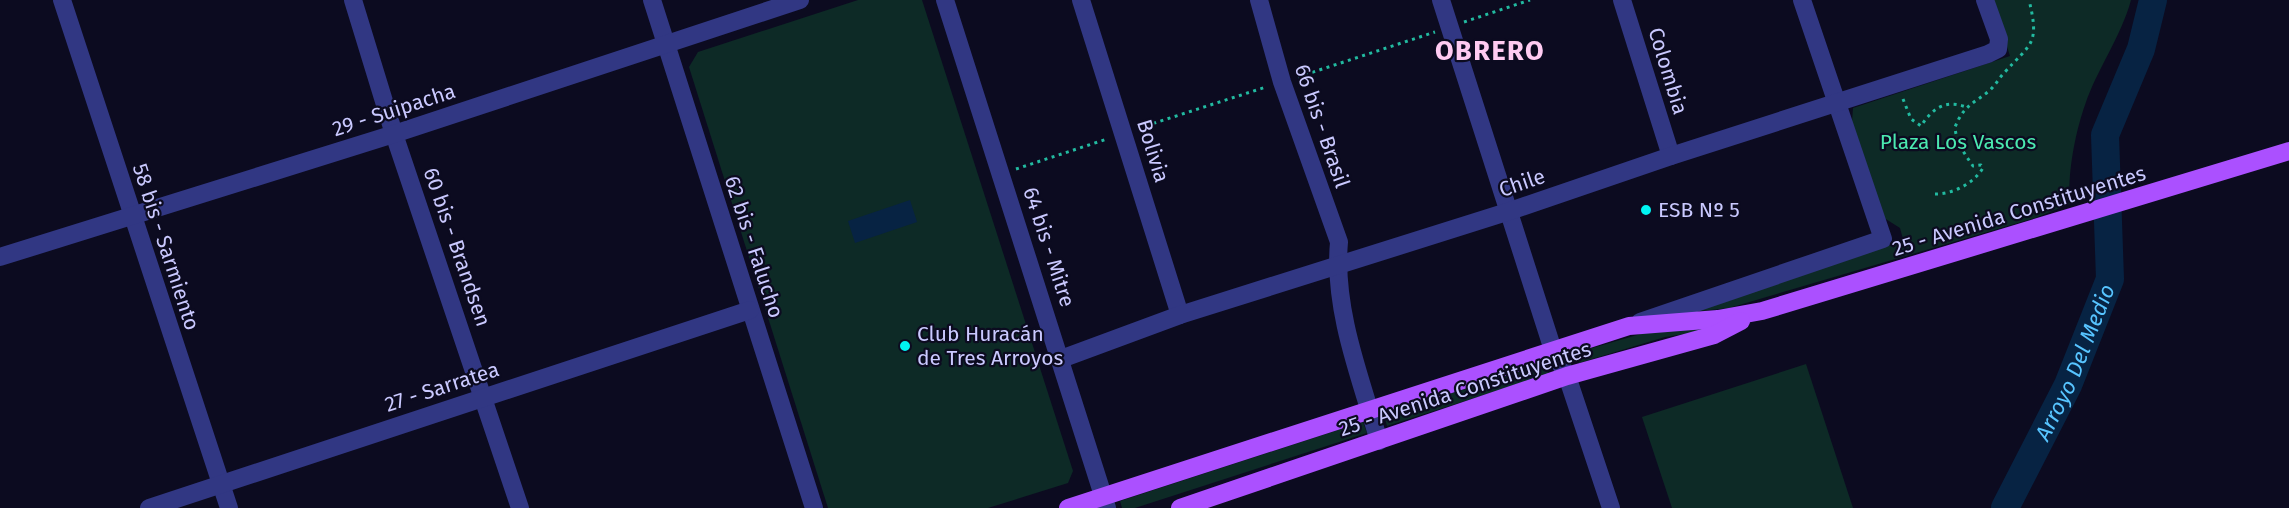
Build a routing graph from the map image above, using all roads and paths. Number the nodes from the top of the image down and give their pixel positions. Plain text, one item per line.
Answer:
1 (62, 0) edge
2 (353, 0) edge
3 (652, 0) edge
4 (800, 0) edge
5 (945, 0) edge
6 (1081, 0) edge
7 (1259, 0) edge
8 (1441, 0) edge
9 (1622, 0) edge
10 (1802, 0) edge
11 (1985, 0) edge
12 (2029, 0) edge
13 (666, 44) junction
14 (1899, 83) junction
15 (1837, 104) junction
16 (1966, 107) junction
17 (394, 134) junction
18 (2289, 151) edge
19 (1671, 156) junction
20 (1935, 194) dead end
21 (1510, 211) junction
22 (131, 214) junction
23 (0, 256) edge
24 (1337, 267) junction
25 (750, 310) junction
26 (1762, 311) junction
27 (1180, 315) junction
28 (1629, 326) junction
29 (1553, 350) junction
30 (1061, 359) junction
31 (1567, 376) junction
32 (484, 397) junction
33 (1370, 410) junction
34 (1379, 441) junction
35 (222, 485) junction
36 (1106, 502) edge
37 (149, 508) edge
38 (229, 508) edge
39 (520, 508) edge
40 (814, 508) edge
41 (1068, 508) edge
42 (1180, 508) edge
43 (1611, 508) edge

1 - 22 street, 58 bis - Sarmiento
2 - 17 street, 60 bis - Brandsen
3 - 13 street, 62 bis - Falucho
4 - 13 street, 29 - Suipacha
5 - 30 street, 64 bis - Mitre
6 - 27 street, Bolivia
7 - 24 street, 66 bis - Brasil
8 - 21 street
9 - 19 street, Colombia
10 - 15 street
11 - 14 street, Chile
12 - 16 path
13 - 17 street, 29 - Suipacha
13 - 25 street, 62 bis - Falucho
14 - 15 street, Chile
14 - 16 path
15 - 19 street, Chile
15 - 28 street, 25 - Avenida Constituyentes
16 - 20 path
17 - 22 street, 29 - Suipacha
17 - 32 street, 60 bis - Brandsen
18 - 26 main road, 25 - Avenida Constituyentes
19 - 21 street, Chile
21 - 24 street, Chile
21 - 29 street
22 - 23 street, 29 - Suipacha
22 - 35 street, 58 bis - Sarmiento
24 - 27 street, Chile
24 - 33 street, 66 bis - Brasil
25 - 32 street, 27 - Sarratea
25 - 40 street, 62 bis - Falucho
26 - 28 main road, 25 - Avenida Constituyentes
26 - 31 main road, 25 - Avenida Constituyentes
27 - 30 street, Chile
28 - 29 main road, 25 - Avenida Constituyentes
29 - 31 street
29 - 33 main road, 25 - Avenida Constituyentes
30 - 36 street, 64 bis - Mitre
31 - 34 main road, 25 - Avenida Constituyentes
31 - 43 street
32 - 35 street, 27 - Sarratea
32 - 39 street, 60 bis - Brandsen
33 - 34 street, 66 bis - Brasil
33 - 36 main road, 25 - Avenida Constituyentes
34 - 42 main road, 25 - Avenida Constituyentes
35 - 37 street, 27 - Sarratea
35 - 38 street, 58 bis - Sarmiento
36 - 41 main road, 25 - Avenida Constituyentes

